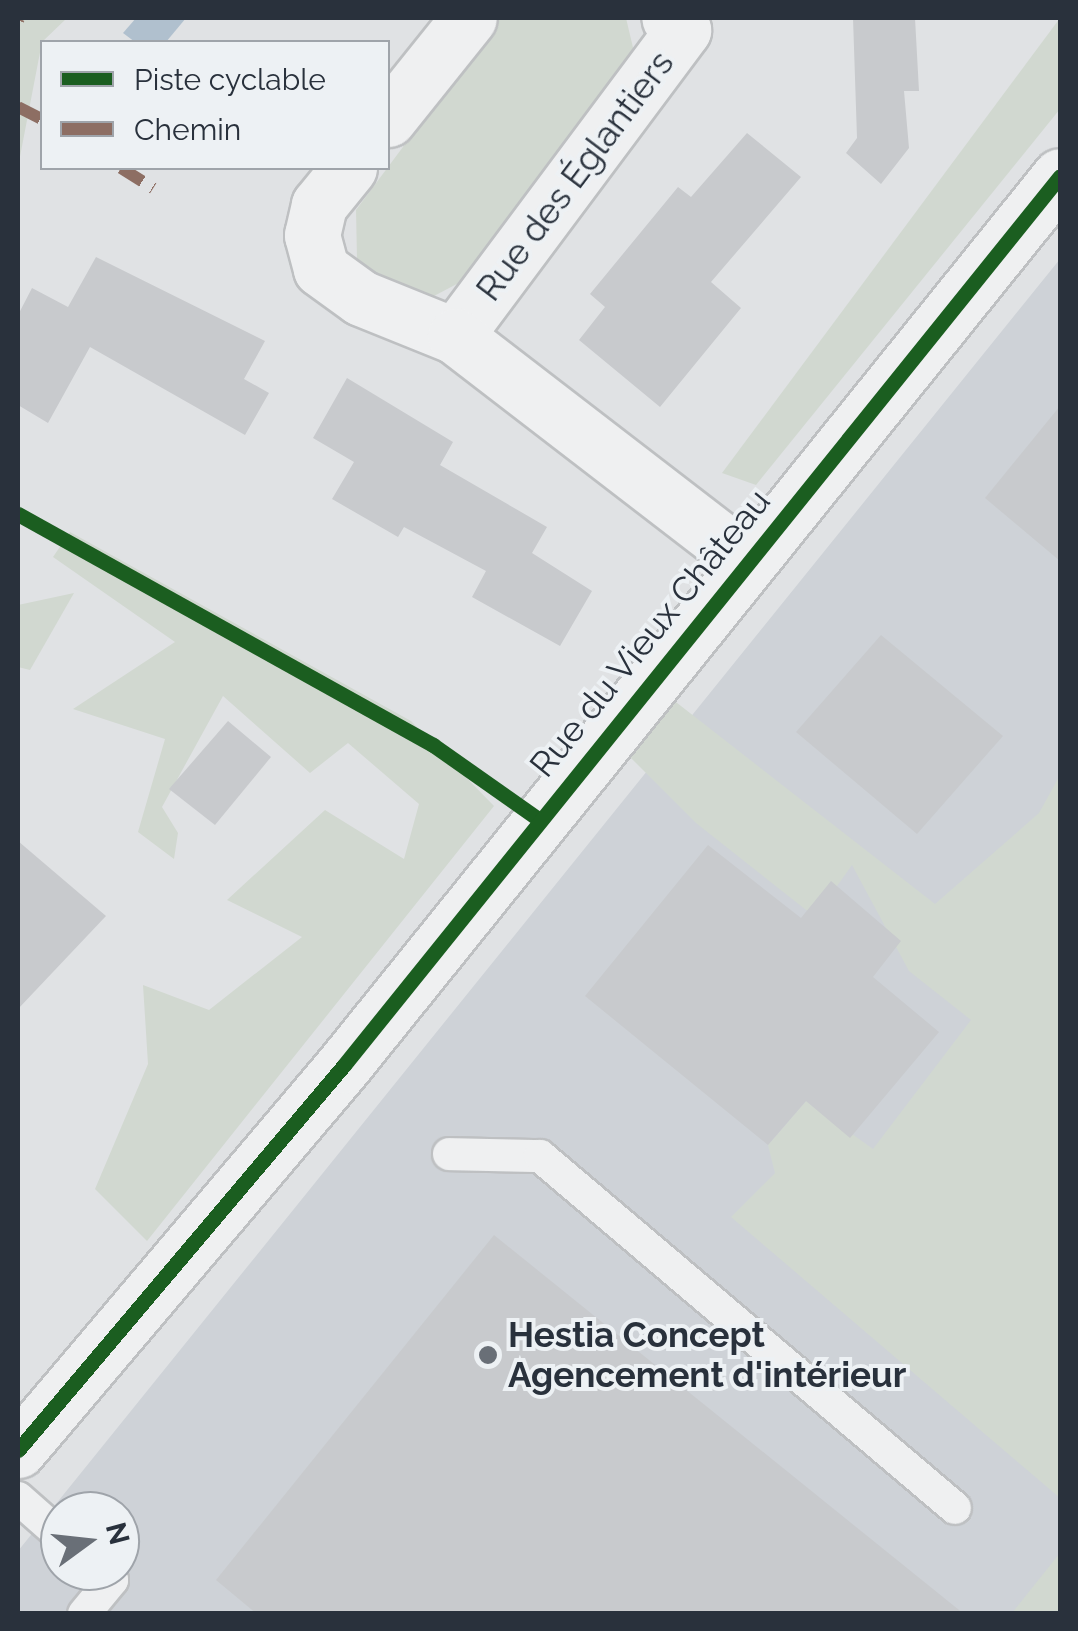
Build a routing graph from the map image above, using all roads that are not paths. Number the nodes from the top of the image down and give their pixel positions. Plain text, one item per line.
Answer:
1 (469, 18) edge
2 (668, 18) edge
3 (390, 117) edge
4 (347, 170) edge
5 (1060, 176) edge
6 (455, 336) junction
7 (748, 562) junction
8 (449, 1154) dead end
9 (18, 1450) edge
10 (18, 1498) edge
11 (955, 1508) dead end
12 (40, 1517) edge
13 (103, 1591) edge
14 (84, 1614) edge

1 - 3 street
2 - 6 street, Rue des Églantiers
4 - 6 street, Rue des Églantiers
5 - 7 street, Rue du Vieux Château
6 - 7 street, Rue des Églantiers
7 - 9 street, Rue du Vieux Château
8 - 11 lane
10 - 12 lane
13 - 14 lane

